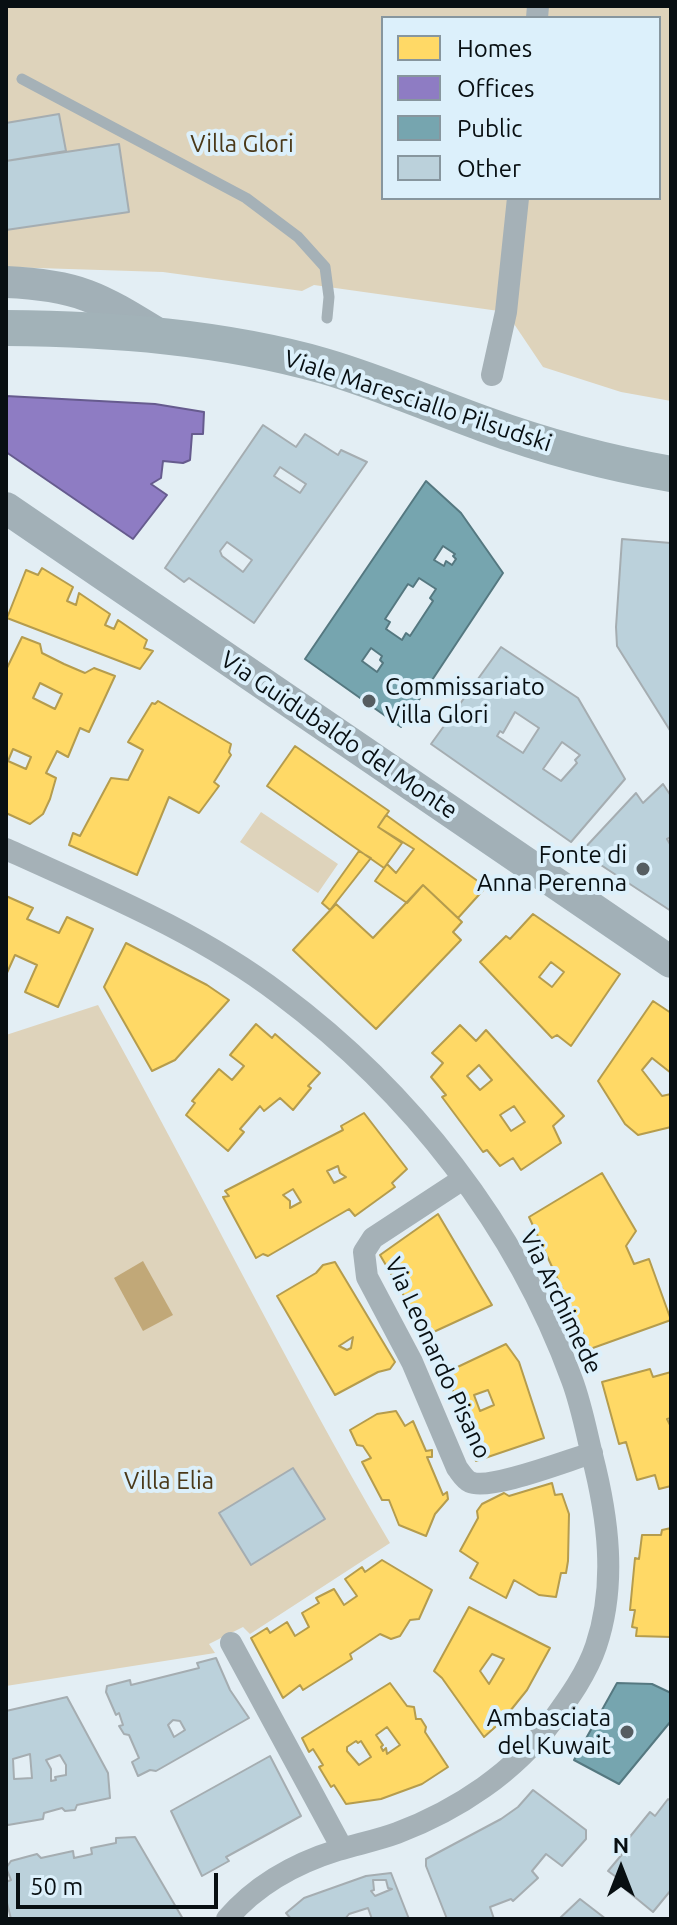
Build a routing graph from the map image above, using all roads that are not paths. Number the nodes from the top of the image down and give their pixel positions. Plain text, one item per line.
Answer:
1 (22, 79) dead end
2 (518, 200) edge
3 (6, 282) edge
4 (327, 318) dead end
5 (6, 328) edge
6 (163, 337) junction
7 (492, 375) dead end
8 (671, 474) edge
9 (6, 508) edge
10 (6, 849) edge
11 (671, 962) edge
12 (463, 1179) junction
13 (592, 1453) junction
14 (231, 1643) dead end
15 (342, 1848) junction
16 (227, 1919) edge

1 - 4 lane
2 - 7 street
3 - 6 street, Viale Maresciallo Pilsudski
5 - 6 main road, Viale Maresciallo Pilsudski
6 - 8 main road, Viale Maresciallo Pilsudski
9 - 11 street, Via Guidubaldo del Monte
10 - 12 street, Via Archimede
12 - 13 street, Via Archimede
12 - 13 street, Via Leonardo Pisano
13 - 15 street, Via Archimede
14 - 15 street
15 - 16 street, Via Archimede

